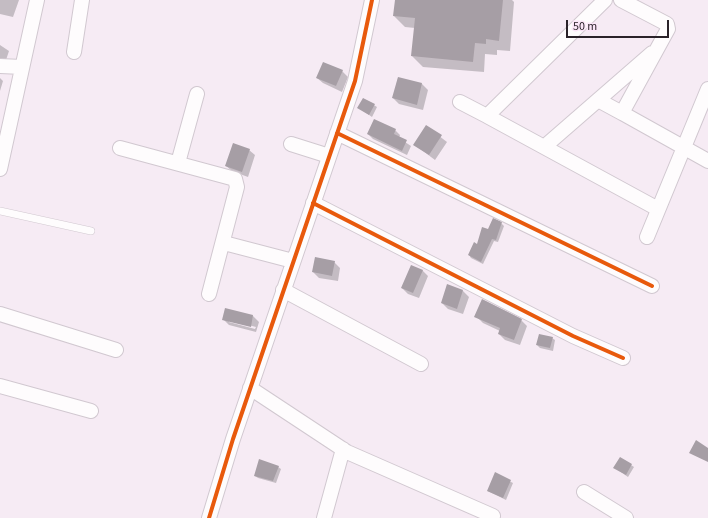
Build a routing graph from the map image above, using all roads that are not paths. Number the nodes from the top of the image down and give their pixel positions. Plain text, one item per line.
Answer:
1 (37, 0) edge
2 (82, 0) edge
3 (372, 0) edge
4 (604, 0) edge
5 (621, 0) edge
6 (661, 45) junction
7 (74, 52) dead end
8 (0, 66) edge
9 (22, 66) junction
10 (708, 90) edge
11 (197, 94) dead end
12 (598, 100) junction
13 (460, 102) dead end
14 (622, 113) junction
15 (487, 116) junction
16 (337, 133) junction
17 (291, 144) dead end
18 (120, 148) dead end
19 (544, 148) junction
20 (684, 149) junction
21 (329, 156) junction
22 (708, 161) edge
23 (178, 163) junction
24 (0, 169) edge
25 (313, 203) junction
26 (658, 209) junction
27 (0, 211) edge
28 (91, 231) dead end
29 (647, 237) dead end
30 (224, 243) junction
31 (293, 261) junction
32 (652, 286) dead end
33 (283, 290) junction
34 (209, 294) dead end
35 (0, 314) edge
36 (116, 350) dead end
37 (623, 358) dead end
38 (421, 364) dead end
39 (0, 386) edge
40 (250, 388) junction
41 (91, 411) dead end
42 (343, 449) junction
43 (584, 492) dead end
44 (493, 516) dead end
45 (209, 518) edge
46 (324, 518) edge
47 (626, 518) edge

1 - 9 street
2 - 7 street
3 - 16 street
4 - 15 street
5 - 6 street
6 - 12 street
6 - 14 street
8 - 9 street
9 - 24 street
10 - 20 street
11 - 23 street
12 - 14 street
12 - 19 street
13 - 15 street
14 - 20 street
15 - 19 street
16 - 21 street
16 - 32 street
17 - 21 street
18 - 23 street
19 - 26 street
20 - 22 street
20 - 26 street
21 - 25 street
23 - 30 street
25 - 31 street
25 - 37 street
26 - 29 street
27 - 28 lane
30 - 31 street
30 - 34 street
31 - 33 street
33 - 38 street
33 - 40 street
35 - 36 street
39 - 41 street
40 - 42 street
40 - 45 street
42 - 44 street
42 - 46 street
43 - 47 street

